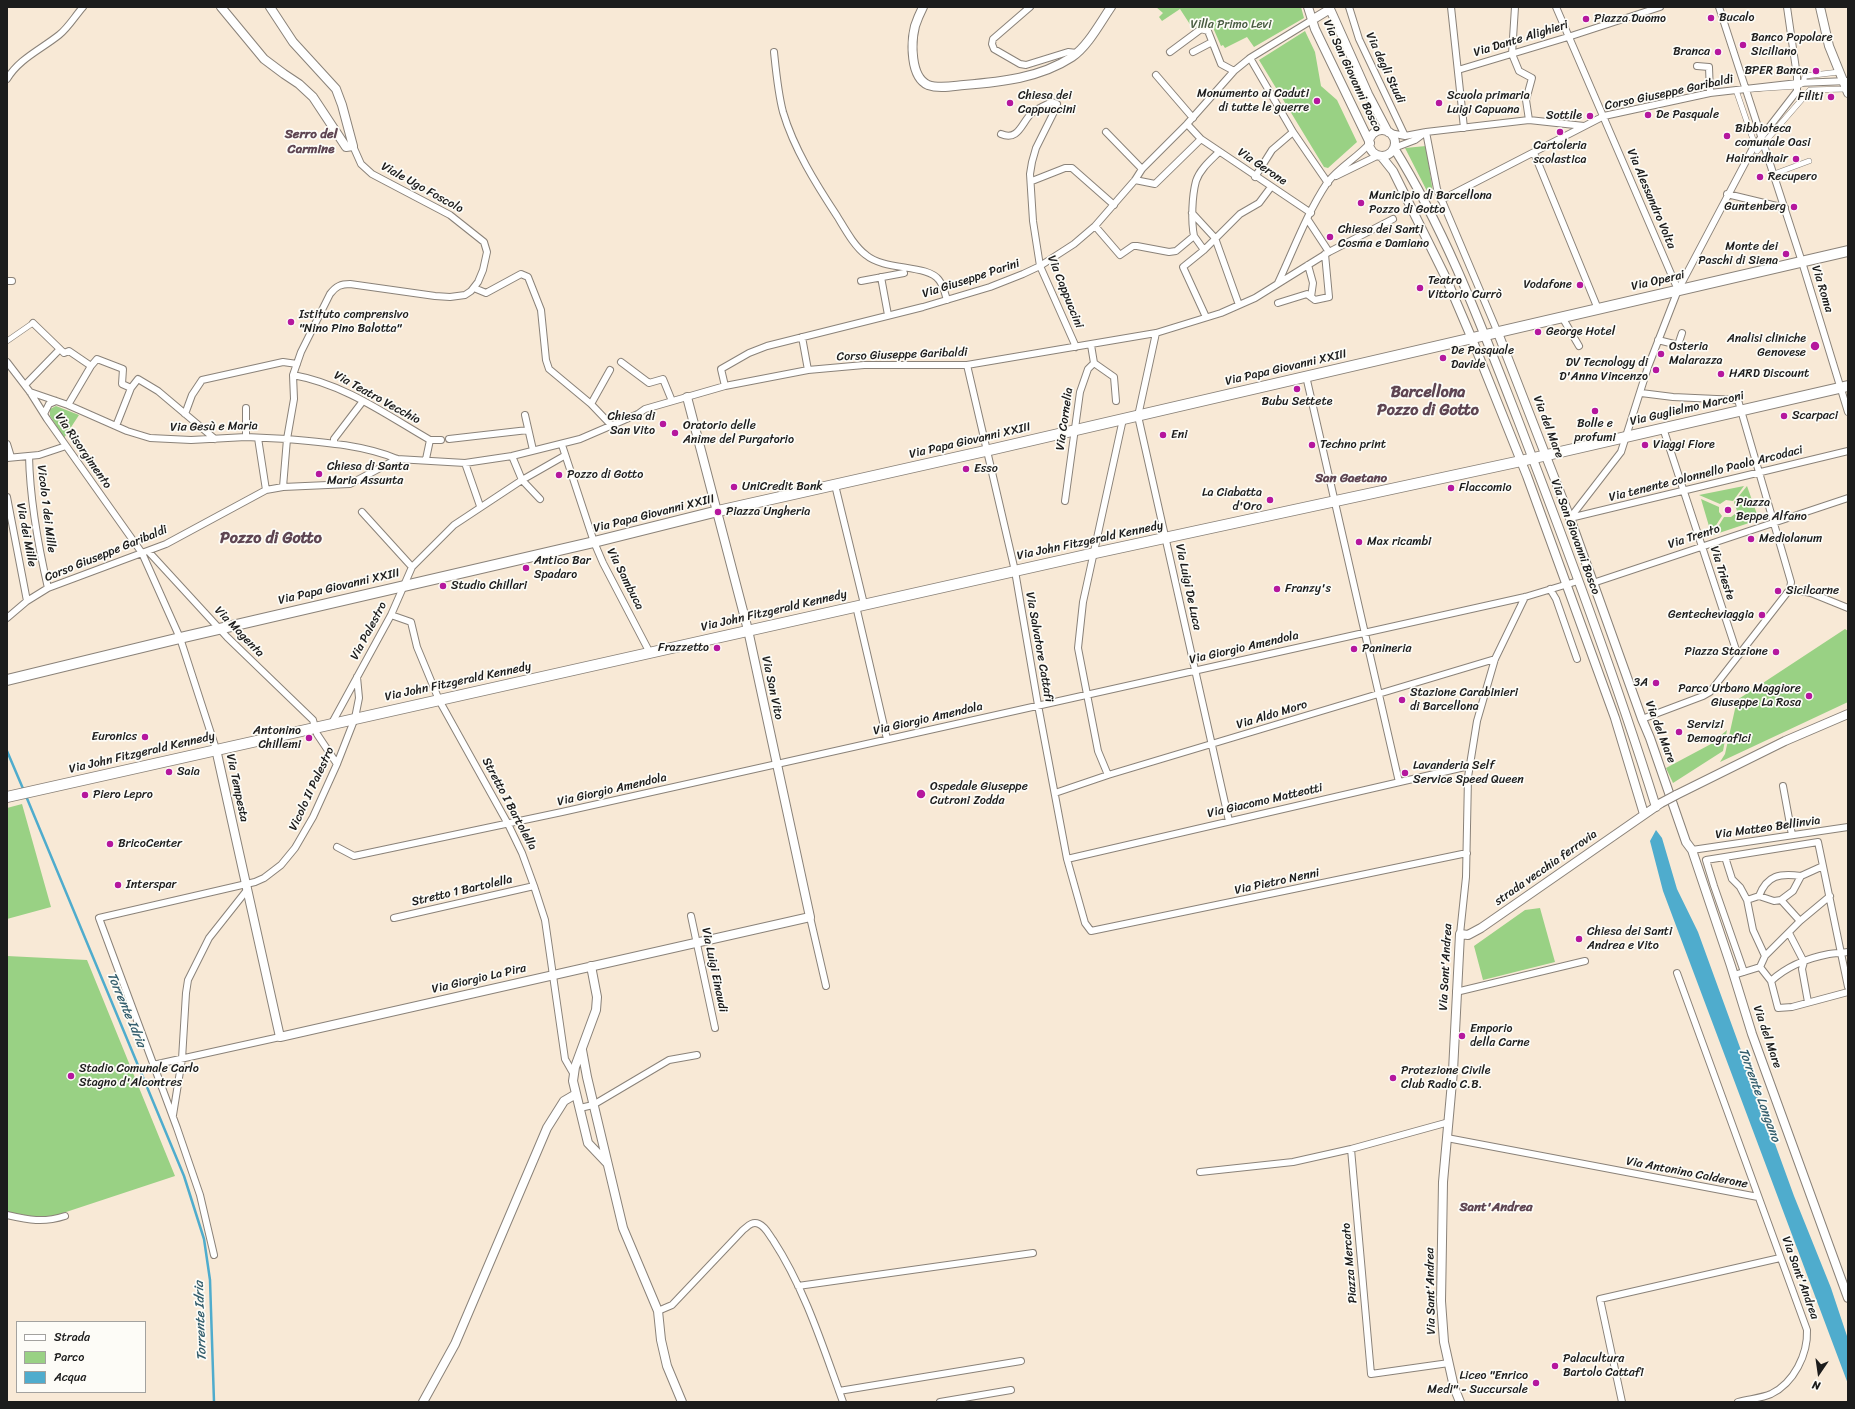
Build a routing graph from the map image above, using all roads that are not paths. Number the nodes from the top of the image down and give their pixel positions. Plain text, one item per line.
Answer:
1 (83, 7) edge
2 (221, 7) edge
3 (270, 7) edge
4 (923, 7) edge
5 (1030, 7) edge
6 (1111, 7) edge
7 (1308, 7) edge
8 (1349, 7) edge
9 (1451, 7) edge
10 (1515, 7) edge
11 (1556, 7) edge
12 (1660, 7) edge
13 (1719, 7) edge
14 (1787, 7) edge
15 (1820, 7) edge
16 (1332, 8) edge
17 (1312, 20) junction
18 (1568, 37) junction
19 (1212, 42) junction
20 (774, 52) dead end
21 (1170, 52) dead end
22 (1193, 52) dead end
23 (1077, 53) junction
24 (1512, 54) junction
25 (1250, 58) junction
26 (1697, 66) dead end
27 (1458, 70) junction
28 (1234, 71) junction
29 (1156, 75) dead end
30 (7, 79) edge
31 (1844, 80) edge
32 (1799, 84) junction
33 (1747, 89) junction
34 (1710, 93) junction
35 (1848, 93) edge
36 (1604, 116) junction
37 (1193, 118) junction
38 (1529, 120) junction
39 (1187, 124) junction
40 (1584, 126) junction
41 (1464, 128) junction
42 (1106, 132) dead end
43 (1293, 132) junction
44 (1389, 132) junction
45 (1426, 132) junction
46 (1001, 134) dead end
47 (1405, 136) junction
48 (1761, 136) junction
49 (1201, 139) junction
50 (1370, 143) junction
51 (1756, 144) junction
52 (1764, 144) junction
53 (353, 146) junction
54 (1394, 148) junction
55 (1220, 152) junction
56 (1534, 153) junction
57 (1380, 155) junction
58 (1810, 161) dead end
59 (1142, 169) junction
60 (1774, 174) junction
61 (1255, 177) junction
62 (1332, 178) junction
63 (1135, 180) junction
64 (1032, 182) junction
65 (1328, 183) junction
66 (1272, 187) junction
67 (1727, 194) junction
68 (1441, 200) junction
69 (1114, 205) junction
70 (1785, 208) junction
71 (1192, 212) junction
72 (1311, 213) junction
73 (1393, 219) dead end
74 (1308, 220) junction
75 (1095, 226) junction
76 (1194, 236) junction
77 (1216, 238) junction
78 (1204, 250) junction
79 (1848, 251) edge
80 (1327, 253) junction
81 (1802, 262) junction
82 (1308, 265) junction
83 (1040, 266) junction
84 (904, 273) dead end
85 (881, 277) junction
86 (861, 281) dead end
87 (1278, 283) junction
88 (474, 288) junction
89 (1678, 290) junction
90 (1311, 297) junction
91 (947, 300) junction
92 (1278, 302) dead end
93 (1239, 305) junction
94 (1598, 309) junction
95 (888, 316) junction
96 (1206, 317) junction
97 (1562, 317) junction
98 (33, 323) joint
99 (1156, 333) junction
100 (1498, 333) junction
101 (1682, 333) dead end
102 (1485, 336) junction
103 (802, 337) junction
104 (1472, 339) junction
105 (1658, 340) junction
106 (7, 341) edge
107 (1091, 345) junction
108 (1579, 346) dead end
109 (1076, 347) junction
110 (60, 349) junction
111 (7, 362) edge
112 (621, 362) dead end
113 (1094, 363) junction
114 (297, 364) junction
115 (967, 365) junction
116 (91, 366) junction
117 (610, 370) dead end
118 (808, 370) junction
119 (293, 374) junction
120 (1306, 376) junction
121 (25, 385) junction
122 (725, 386) junction
123 (1844, 387) edge
124 (131, 388) junction
125 (30, 392) junction
126 (1641, 393) junction
127 (687, 397) junction
128 (56, 401) junction
129 (363, 401) junction
130 (672, 401) junction
131 (1116, 401) dead end
132 (592, 404) junction
133 (68, 405) junction
134 (246, 408) dead end
135 (1741, 410) junction
136 (1848, 412) edge
137 (44, 414) junction
138 (185, 414) junction
139 (525, 415) dead end
140 (1138, 416) junction
141 (1123, 419) junction
142 (116, 426) junction
143 (612, 426) junction
144 (1663, 428) junction
145 (528, 430) junction
146 (1074, 431) junction
147 (1627, 436) junction
148 (246, 437) junction
149 (258, 438) junction
150 (215, 439) junction
151 (286, 439) junction
152 (449, 439) dead end
153 (430, 440) junction
154 (441, 440) dead end
155 (7, 444) edge
156 (334, 444) junction
157 (562, 444) junction
158 (66, 446) junction
159 (533, 450) junction
160 (986, 451) junction
161 (1848, 451) edge
162 (1546, 455) junction
163 (29, 456) junction
164 (512, 456) junction
165 (564, 456) junction
166 (9, 458) edge
167 (1533, 458) junction
168 (397, 459) junction
169 (426, 460) junction
170 (1521, 461) junction
171 (465, 462) junction
172 (1759, 472) junction
173 (522, 480) junction
174 (835, 485) junction
175 (282, 487) junction
176 (266, 490) junction
177 (1683, 491) junction
178 (7, 497) edge
179 (1848, 498) edge
180 (540, 499) dead end
181 (1065, 501) dead end
182 (1334, 501) junction
183 (480, 506) junction
184 (362, 512) dead end
185 (718, 512) junction
186 (1570, 518) junction
187 (1774, 523) junction
188 (1166, 538) junction
189 (594, 542) junction
190 (1702, 546) junction
191 (148, 551) junction
192 (1095, 552) junction
193 (142, 553) junction
194 (412, 567) junction
195 (1015, 571) junction
196 (1578, 581) junction
197 (1593, 582) junction
198 (1566, 584) junction
199 (404, 585) junction
200 (48, 588) junction
201 (1550, 589) junction
202 (1790, 589) junction
203 (1525, 597) junction
204 (27, 601) junction
205 (860, 605) junction
206 (1848, 608) edge
207 (391, 615) junction
208 (7, 618) edge
209 (220, 629) junction
210 (748, 630) junction
211 (1364, 632) junction
212 (180, 638) junction
213 (650, 652) junction
214 (1738, 656) junction
215 (1494, 658) junction
216 (1577, 660) dead end
217 (1194, 670) junction
218 (357, 677) junction
219 (7, 680) edge
220 (1378, 694) junction
221 (1088, 695) junction
222 (439, 700) junction
223 (1038, 706) junction
224 (1848, 714) edge
225 (355, 718) junction
226 (1615, 718) junction
227 (1628, 718) junction
228 (1642, 719) junction
229 (332, 723) junction
230 (315, 727) junction
231 (887, 739) junction
232 (1212, 744) junction
233 (216, 749) junction
234 (338, 764) junction
235 (776, 764) junction
236 (1469, 766) junction
237 (1108, 775) junction
238 (1399, 782) junction
239 (1784, 786) dead end
240 (1056, 793) junction
241 (7, 796) edge
242 (1658, 805) junction
243 (1644, 814) junction
244 (1229, 821) junction
245 (508, 824) junction
246 (1848, 827) edge
247 (1792, 835) junction
248 (337, 847) dead end
249 (1692, 850) junction
250 (1467, 853) junction
251 (1725, 857) junction
252 (1067, 859) junction
253 (1823, 866) junction
254 (1800, 876) junction
255 (534, 886) junction
256 (246, 887) junction
257 (1759, 896) junction
258 (1830, 896) junction
259 (1747, 900) junction
260 (1781, 900) junction
261 (691, 916) dead end
262 (810, 917) junction
263 (394, 918) dead end
264 (1800, 921) junction
265 (1091, 931) joint
266 (1789, 933) junction
267 (1460, 934) junction
268 (696, 942) junction
269 (1845, 952) edge
270 (1765, 956) junction
271 (1585, 961) dead end
272 (1804, 962) junction
273 (591, 966) junction
274 (1760, 967) junction
275 (1744, 972) junction
276 (1677, 974) dead end
277 (553, 975) junction
278 (1734, 975) junction
279 (1772, 981) junction
280 (826, 986) dead end
281 (1848, 987) edge
282 (1456, 992) junction
283 (1848, 992) edge
284 (1808, 1002) junction
285 (715, 1028) dead end
286 (280, 1036) junction
287 (582, 1050) junction
288 (697, 1055) dead end
289 (182, 1059) junction
290 (153, 1065) junction
291 (573, 1077) junction
292 (586, 1077) junction
293 (576, 1094) junction
294 (593, 1105) junction
295 (580, 1108) junction
296 (173, 1118) junction
297 (1449, 1122) junction
298 (1447, 1138) junction
299 (1351, 1150) junction
300 (607, 1163) junction
301 (1200, 1172) dead end
302 (1758, 1198) junction
303 (7, 1215) edge
304 (65, 1216) dead end
305 (1032, 1253) dead end
306 (214, 1255) dead end
307 (1780, 1258) junction
308 (798, 1286) junction
309 (1848, 1298) edge
310 (658, 1311) junction
311 (1021, 1361) dead end
312 (1449, 1363) junction
313 (1010, 1390) dead end
314 (839, 1391) junction
315 (423, 1402) edge
316 (682, 1402) edge
317 (843, 1402) edge
318 (940, 1402) edge
319 (1460, 1402) edge
320 (1622, 1402) edge
321 (1738, 1402) edge

1 - 30 street
2 - 53 street
3 - 53 street, Viale Ugo Foscolo
4 - 23 street
5 - 23 street
6 - 23 street
7 - 17 street, Via San Giovanni Bosco
8 - 47 street, Via degli Studi
9 - 27 street
10 - 24 street
11 - 18 street, Via Alessandro Volta
12 - 18 street, Via Dante Alighieri
13 - 33 street, Via Roma
14 - 32 street
15 - 31 street
16 - 17 street
16 - 44 street, Via San Giovanni Bosco
17 - 25 street, Via Giuseppe Parini
17 - 50 street, Via San Giovanni Bosco
18 - 24 street, Via Dante Alighieri
18 - 36 street, Via Alessandro Volta
19 - 21 street
19 - 22 street
19 - 28 street
20 - 91 street
24 - 27 street, Via Dante Alighieri
24 - 38 street
25 - 28 street, Via Giuseppe Parini
25 - 43 street
26 - 34 street
27 - 41 street
28 - 37 street, Via Giuseppe Parini
29 - 37 street
31 - 32 street, Corso Giuseppe Garibaldi
31 - 35 street
31 - 52 street
32 - 33 street, Corso Giuseppe Garibaldi
32 - 48 street
33 - 34 street, Corso Giuseppe Garibaldi
33 - 48 street, Via Roma
33 - 51 street
34 - 36 street, Corso Giuseppe Garibaldi
36 - 40 street, Corso Giuseppe Garibaldi
36 - 89 street, Via Alessandro Volta
37 - 39 street, Via Giuseppe Parini
38 - 40 street
38 - 41 street
39 - 49 street, Via Gerone
39 - 59 street, Via Giuseppe Parini
40 - 56 street, Corso Giuseppe Garibaldi
41 - 45 street
42 - 59 street
43 - 61 street
43 - 65 street
44 - 47 street
44 - 50 street
44 - 54 street
45 - 47 street
45 - 54 street
45 - 68 street, Via del Mare
46 - 64 street, Via Cappuccini
48 - 51 street
48 - 52 street, Via Roma
49 - 55 street, Via Gerone
49 - 63 street
50 - 57 street
50 - 62 street
51 - 52 street
51 - 67 street
52 - 60 street, Via Roma
53 - 88 street, Viale Ugo Foscolo
54 - 57 street
54 - 102 street, Via San Giovanni Bosco
55 - 61 street, Via Gerone
55 - 71 street
56 - 68 street, Corso Giuseppe Garibaldi
56 - 94 street
57 - 62 street
57 - 104 street, Via San Giovanni Bosco
58 - 60 street
59 - 63 street, Via Giuseppe Parini
60 - 70 street, Via Roma
61 - 66 street, Via Gerone
62 - 65 street
63 - 69 street, Via Giuseppe Parini
64 - 69 street
64 - 83 street, Via Cappuccini
65 - 72 street
66 - 72 street, Via Gerone
66 - 77 street
67 - 70 street
67 - 89 street
68 - 100 street, Via del Mare
69 - 75 street, Via Giuseppe Parini
70 - 81 street, Via Roma
71 - 76 street
71 - 77 street
72 - 74 street
73 - 80 street, Corso Giuseppe Garibaldi
74 - 80 street
74 - 87 street
75 - 76 street
75 - 83 street, Via Giuseppe Parini
76 - 78 street
77 - 78 street
77 - 93 street
78 - 96 street
79 - 81 main road, Via Operai
80 - 82 street, Corso Giuseppe Garibaldi
80 - 90 street
81 - 89 main road, Via Operai
81 - 123 street, Via Roma
82 - 87 street, Corso Giuseppe Garibaldi
82 - 90 street
83 - 91 street, Via Giuseppe Parini
83 - 109 street, Via Cappuccini
84 - 85 street
85 - 86 street
85 - 95 street
87 - 93 street, Corso Giuseppe Garibaldi
88 - 114 street
88 - 132 street
89 - 94 main road, Via Operai
89 - 105 street
90 - 92 street
91 - 95 street, Via Giuseppe Parini
93 - 96 street, Corso Giuseppe Garibaldi
94 - 97 main road, Via Operai
95 - 103 street, Via Giuseppe Parini
96 - 99 street, Corso Giuseppe Garibaldi
97 - 100 main road, Via Operai
97 - 108 street
98 - 106 street
98 - 110 street
99 - 107 street, Corso Giuseppe Garibaldi
99 - 140 street, Via Luigi De Luca
100 - 102 main road, Via Operai
100 - 162 street, Via del Mare
101 - 105 street
102 - 104 main road, Via Papa Giovanni XXIII
102 - 167 street, Via San Giovanni Bosco
103 - 118 street
103 - 122 street, Via Giuseppe Parini
104 - 120 main road, Via Papa Giovanni XXIII
104 - 170 street, Via San Giovanni Bosco
105 - 126 street
107 - 109 street, Corso Giuseppe Garibaldi
107 - 113 street
109 - 115 street, Corso Giuseppe Garibaldi
110 - 116 street
110 - 121 street
111 - 121 street, Via Risorgimento
112 - 130 street
113 - 131 street
113 - 146 street, Via Cornelia
114 - 119 street
114 - 138 street
115 - 118 street, Corso Giuseppe Garibaldi
115 - 160 street, Via Salvatore Cattafi
116 - 124 street
116 - 133 street
117 - 132 street
118 - 122 street, Corso Giuseppe Garibaldi
119 - 129 street, Via Teatro Vecchio
119 - 151 street
120 - 140 main road, Via Papa Giovanni XXIII
120 - 182 street
121 - 125 street, Via Risorgimento
122 - 127 street, Corso Giuseppe Garibaldi
123 - 135 main road, Via Guglielmo Marconi
123 - 136 street, Via Roma
124 - 138 street
124 - 142 street
125 - 128 street, Via Gesù e Maria
125 - 137 street, Via Risorgimento
126 - 135 street
126 - 147 street
127 - 130 street, Corso Giuseppe Garibaldi
127 - 185 street, Via San Vito
128 - 133 street, Via Gesù e Maria
128 - 137 street
129 - 153 street, Via Teatro Vecchio
129 - 156 street
130 - 143 street, Corso Giuseppe Garibaldi
132 - 143 street
133 - 142 street, Via Gesù e Maria
134 - 148 street
135 - 144 main road, Via Guglielmo Marconi
135 - 172 street
137 - 158 street, Via Risorgimento
138 - 150 street
139 - 145 street
140 - 141 main road, Via Papa Giovanni XXIII
140 - 188 street, Via Luigi De Luca
141 - 146 main road, Via Papa Giovanni XXIII
141 - 192 street
142 - 150 street, Via Gesù e Maria
143 - 157 street, Corso Giuseppe Garibaldi
144 - 147 main road, Via Guglielmo Marconi
144 - 177 street, Via Trieste
145 - 152 street
145 - 159 street
146 - 160 main road, Via Papa Giovanni XXIII
146 - 181 street, Via Cornelia
147 - 162 main road, Via Guglielmo Marconi
147 - 186 street
148 - 149 street, Via Gesù e Maria
148 - 150 street, Via Gesù e Maria
149 - 151 street, Via Gesù e Maria
149 - 176 street
151 - 156 street, Corso Giuseppe Garibaldi
151 - 175 street
153 - 154 street
153 - 169 street
155 - 166 street
156 - 168 street, Corso Giuseppe Garibaldi
157 - 159 street, Corso Giuseppe Garibaldi
157 - 165 street, Via Sambuca
158 - 163 street
158 - 193 street, Via Risorgimento
159 - 164 street, Corso Giuseppe Garibaldi
160 - 174 main road, Via Papa Giovanni XXIII
160 - 195 street, Via Salvatore Cattafi
161 - 172 street, Via tenente colonnello Paolo Arcodaci
162 - 167 main road, Via Guglielmo Marconi
162 - 186 street, Via del Mare
163 - 166 street
163 - 200 street, Vicolo 1 dei Mille
164 - 171 street, Corso Giuseppe Garibaldi
164 - 173 street
165 - 173 street, Via Palestro
165 - 189 street, Via Sambuca
167 - 170 main road, Via Guglielmo Marconi
167 - 196 street, Via San Giovanni Bosco
168 - 169 street, Corso Giuseppe Garibaldi
168 - 175 street, Corso Giuseppe Garibaldi
169 - 171 street, Corso Giuseppe Garibaldi
170 - 182 main road, Via John Fitzgerald Kennedy
170 - 198 street, Via San Giovanni Bosco
171 - 183 street
172 - 177 street, Via tenente colonnello Paolo Arcodaci
172 - 187 street
173 - 180 street
173 - 183 street, Via Palestro
174 - 185 main road, Via Papa Giovanni XXIII
174 - 205 street
175 - 176 street, Corso Giuseppe Garibaldi
176 - 191 street, Corso Giuseppe Garibaldi
177 - 186 street, Via tenente colonnello Paolo Arcodaci
177 - 190 street, Via Trieste
178 - 204 street, Via dei Mille
179 - 187 street, Via Trento
182 - 188 main road, Via John Fitzgerald Kennedy
182 - 211 street
183 - 194 street, Via Palestro
184 - 194 street
185 - 189 main road, Via Papa Giovanni XXIII
185 - 210 street, Via San Vito
186 - 197 street, Via del Mare
187 - 190 street, Via Trento
187 - 202 street
188 - 192 main road, Via John Fitzgerald Kennedy
188 - 217 street, Via Luigi De Luca
189 - 199 main road, Via Papa Giovanni XXIII
189 - 213 street, Via Sambuca
190 - 197 street, Via Trento
190 - 214 street, Via Trieste
191 - 193 street, Corso Giuseppe Garibaldi
191 - 209 street, Via Magenta
192 - 195 main road, Via John Fitzgerald Kennedy
192 - 221 street
193 - 200 street, Corso Giuseppe Garibaldi
193 - 212 street, Via Tempesta
194 - 199 street, Via Palestro
195 - 205 main road, Via John Fitzgerald Kennedy
195 - 223 street, Via Salvatore Cattafi
196 - 198 street
196 - 227 street, Via San Giovanni Bosco
197 - 228 street, Via del Mare
198 - 201 street
198 - 226 street, Via San Giovanni Bosco
199 - 207 street, Via Palestro
199 - 209 main road, Via Papa Giovanni XXIII
200 - 204 street, Corso Giuseppe Garibaldi
201 - 203 street
201 - 216 street
202 - 206 street
202 - 214 street
203 - 211 street, Via Giorgio Amendola
203 - 215 street, Via Sant'Andrea
204 - 208 street, Corso Giuseppe Garibaldi
205 - 210 main road, Via John Fitzgerald Kennedy
205 - 231 street
207 - 218 street, Via Palestro
207 - 222 street, Stretto I Bartolella
209 - 212 main road, Via Papa Giovanni XXIII
209 - 230 street, Via Magenta
210 - 213 main road, Via John Fitzgerald Kennedy
210 - 235 street, Via San Vito
211 - 217 street, Via Giorgio Amendola
211 - 220 street
212 - 219 main road, Via Papa Giovanni XXIII
212 - 233 street, Via Tempesta
213 - 222 main road, Via John Fitzgerald Kennedy
214 - 228 street
215 - 220 street, Via Aldo Moro
215 - 236 street, Via Sant'Andrea
217 - 221 street, Via Giorgio Amendola
217 - 232 street, Via Luigi De Luca
218 - 225 street, Vicolo II Palestro
218 - 229 street, Via Palestro
220 - 232 street, Via Aldo Moro
220 - 238 street
221 - 223 street, Via Giorgio Amendola
221 - 237 street
222 - 225 main road, Via John Fitzgerald Kennedy
222 - 245 street, Stretto I Bartolella
223 - 231 street, Via Giorgio Amendola
223 - 240 street, Via Salvatore Cattafi
224 - 242 street, strada vecchia ferrovia, bridge
225 - 229 main road, Via John Fitzgerald Kennedy
225 - 234 street, Vicolo II Palestro
226 - 227 street
226 - 243 street
227 - 228 street
227 - 242 street
228 - 249 street, Via del Mare
229 - 230 main road, Via John Fitzgerald Kennedy
230 - 233 main road, Via John Fitzgerald Kennedy
230 - 234 street, Via Magenta
231 - 235 street, Via Giorgio Amendola
232 - 237 street, Via Aldo Moro
232 - 244 street, Via Luigi De Luca
233 - 241 main road, Via John Fitzgerald Kennedy
233 - 256 street, Via Tempesta
234 - 256 street, Vicolo II Palestro
235 - 245 street, Via Giorgio Amendola
235 - 262 street, Via San Vito
236 - 238 street, Via Giacomo Matteotti
236 - 250 street, Via Sant'Andrea
237 - 240 street, Via Aldo Moro
238 - 244 street, Via Giacomo Matteotti
239 - 247 street
240 - 252 street, Via Salvatore Cattafi
242 - 243 street, strada vecchia ferrovia
243 - 267 street, strada vecchia ferrovia
244 - 252 street, Via Giacomo Matteotti
245 - 248 street, Via Giorgio Amendola
245 - 255 street, Stretto I Bartolella
246 - 247 street, Via Matteo Bellinvia
247 - 249 street, Via Matteo Bellinvia
249 - 278 street, Via del Mare
250 - 265 street, Via Pietro Nenni
250 - 267 street, Via Sant'Andrea
251 - 253 street
251 - 259 street
251 - 275 street
252 - 265 street, Via Salvatore Cattafi
253 - 254 street
253 - 258 street
254 - 257 street
254 - 260 street
255 - 263 street, Stretto 1 Bartolella
255 - 277 street, Stretto I Bartolella
256 - 286 street, Via Tempesta
256 - 289 street
256 - 290 street, Vicolo II Palestro
257 - 259 street
257 - 260 street
258 - 264 street
258 - 269 street
259 - 270 street
260 - 264 street
261 - 268 street, Via Luigi Einaudi
262 - 268 street, Via Giorgio La Pira
262 - 280 street, Via San Vito
264 - 266 street
266 - 270 street
266 - 272 street
267 - 282 street, Via Sant'Andrea
268 - 273 street, Via Giorgio La Pira
268 - 285 street, Via Luigi Einaudi
269 - 272 street
269 - 281 street
270 - 274 street
271 - 282 street
272 - 279 street
272 - 284 street
273 - 277 street, Via Giorgio La Pira
273 - 287 street
274 - 275 street
274 - 279 street
275 - 278 street
276 - 302 street, Via Antonino Calderone
277 - 286 street, Via Giorgio La Pira
277 - 291 street, Stretto I Bartolella
278 - 309 street, Via del Mare
279 - 284 street
282 - 297 street, Via Sant'Andrea
283 - 284 street
286 - 289 street, Via Giorgio La Pira
287 - 291 street
287 - 292 street
288 - 294 street
289 - 290 street, Via Giorgio La Pira
289 - 296 street
290 - 296 street
291 - 292 street
291 - 293 street, Stretto I Bartolella
292 - 294 street
293 - 295 street, Stretto I Bartolella
293 - 315 street
294 - 295 street
294 - 300 street
295 - 300 street, Stretto I Bartolella
296 - 306 street
297 - 298 street, Via Sant'Andrea
297 - 299 street
298 - 302 street, Via Antonino Calderone
298 - 312 street, Via Sant'Andrea
299 - 301 street
299 - 312 street, Piazza Mercato
300 - 310 street
302 - 307 street, Via Sant'Andrea
303 - 304 street
305 - 308 street
307 - 320 street
307 - 321 street, Via Sant'Andrea
308 - 310 street
308 - 314 street
310 - 316 street
311 - 314 street
312 - 319 street, Via Sant'Andrea
313 - 318 street
314 - 317 street

